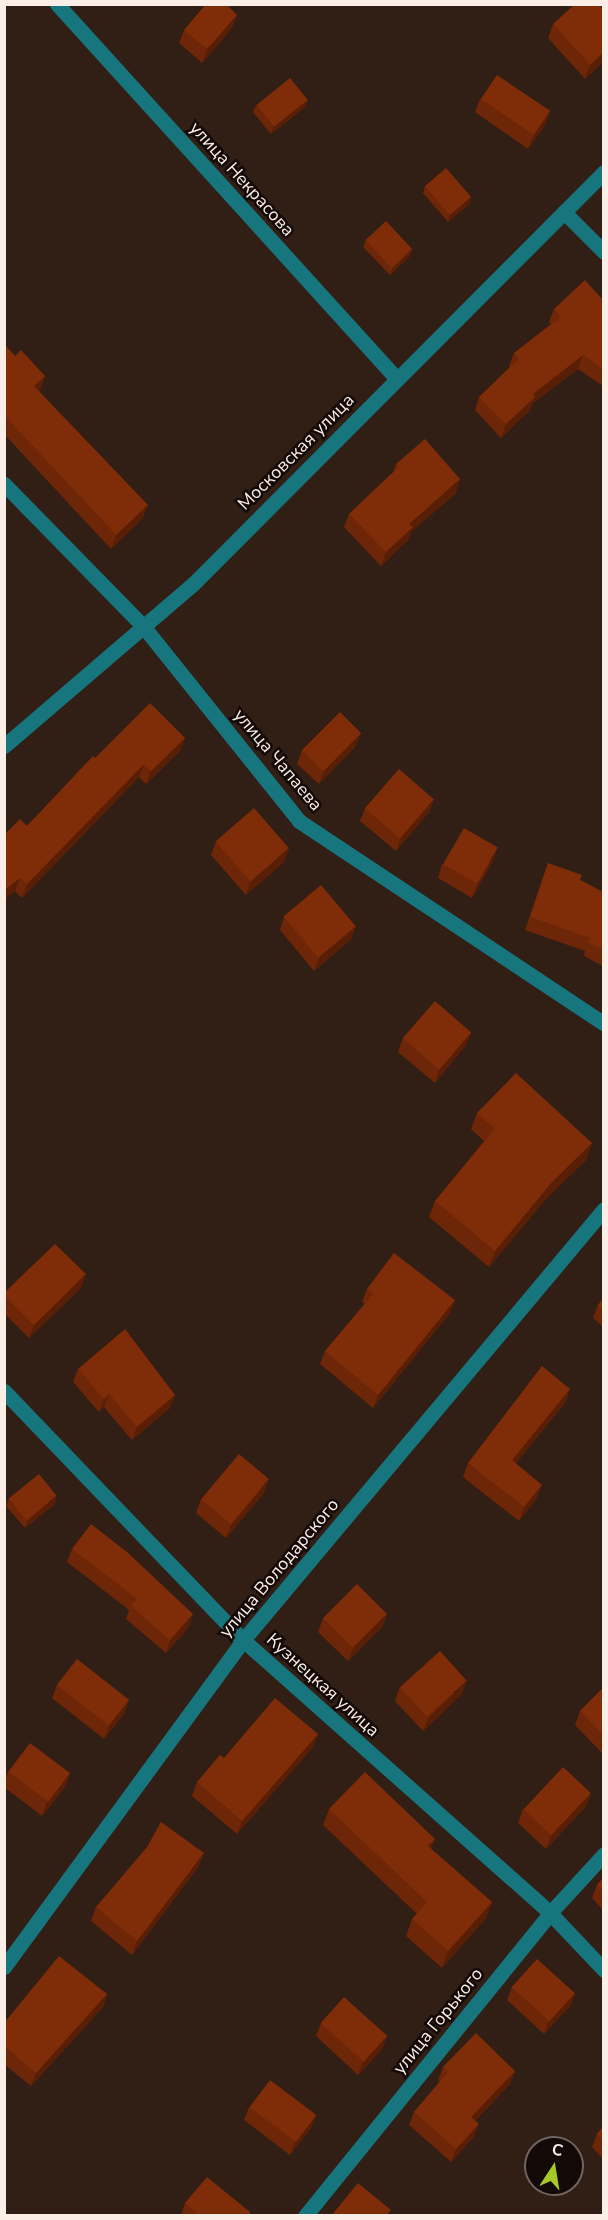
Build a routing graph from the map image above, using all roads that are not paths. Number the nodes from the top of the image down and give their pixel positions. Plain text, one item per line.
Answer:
1 (57, 4) edge
2 (603, 172) edge
3 (564, 212) junction
4 (603, 252) edge
5 (397, 379) junction
6 (4, 484) edge
7 (143, 626) junction
8 (4, 746) edge
9 (603, 1024) edge
10 (603, 1209) edge
11 (4, 1391) edge
12 (243, 1640) junction
13 (603, 1854) edge
14 (550, 1913) junction
15 (4, 1967) edge
16 (603, 1970) edge
17 (305, 2216) edge

1 - 5 street, улица Некрасова
2 - 3 street, Московская улица
3 - 4 street
3 - 5 street, Московская улица
5 - 7 street, Московская улица
6 - 7 street, улица Чапаева
7 - 8 street, Московская улица
7 - 9 street, улица Чапаева
10 - 12 street, улица Володарского
11 - 12 street, Кузнецкая улица
12 - 14 street, Кузнецкая улица
12 - 15 street, улица Володарского
13 - 14 street, улица Горького
14 - 16 street, Кузнецкая улица
14 - 17 street, улица Горького

